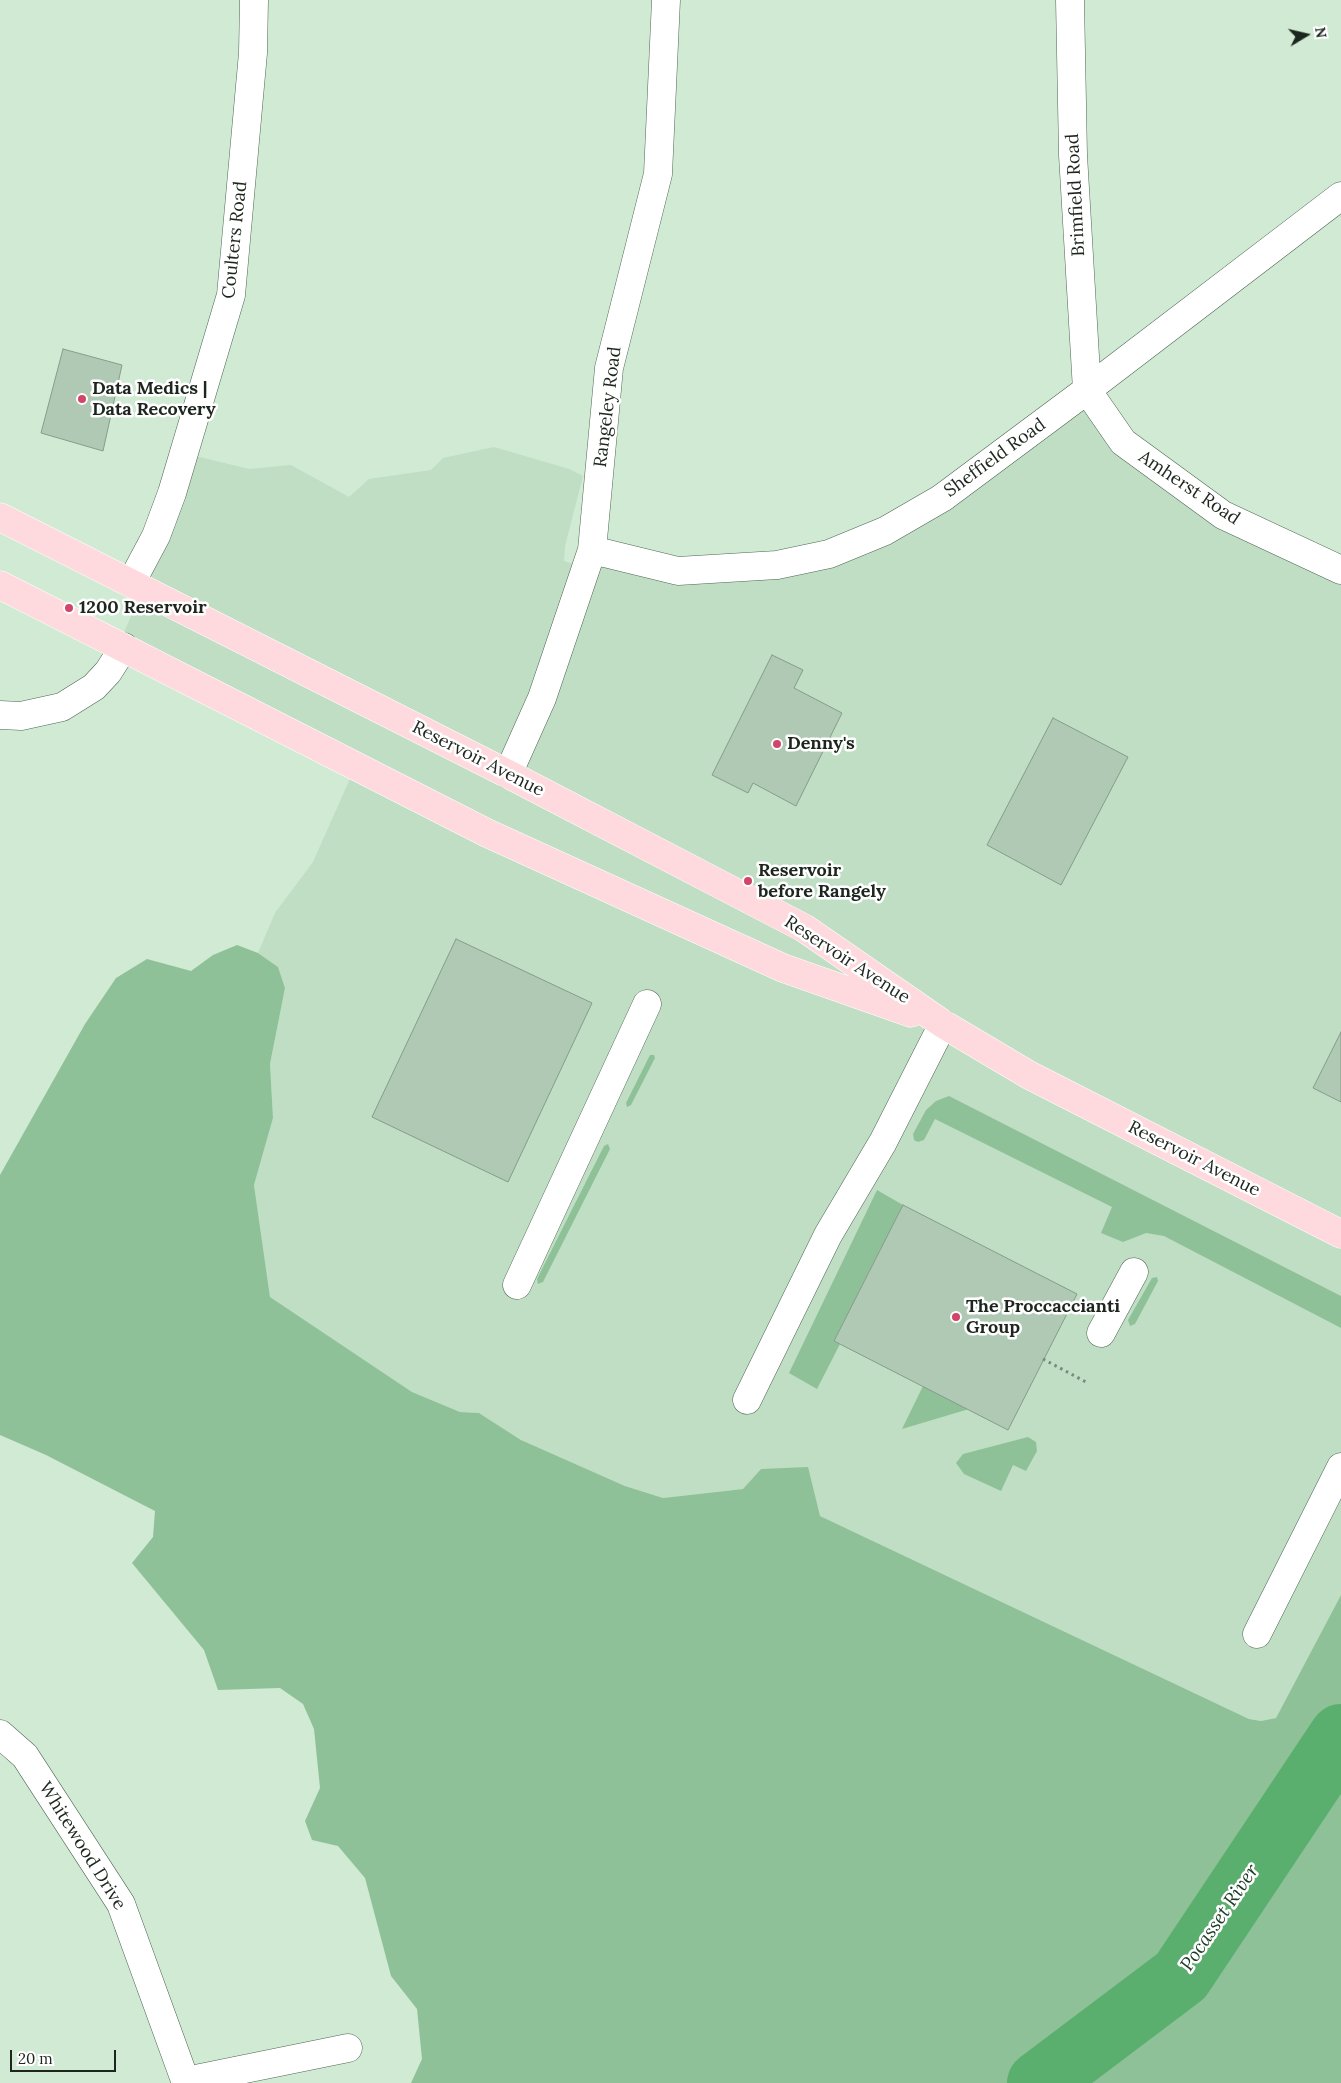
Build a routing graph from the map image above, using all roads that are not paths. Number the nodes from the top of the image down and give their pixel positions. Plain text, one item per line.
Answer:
1 (254, 0) edge
2 (666, 0) edge
3 (1070, 0) edge
4 (1341, 196) edge
5 (1087, 390) junction
6 (0, 517) edge
7 (592, 550) junction
8 (1341, 570) edge
9 (131, 583) junction
10 (0, 585) edge
11 (124, 647) junction
12 (0, 715) edge
13 (508, 774) junction
14 (647, 1004) dead end
15 (943, 1024) junction
16 (1341, 1234) edge
17 (1134, 1272) dead end
18 (517, 1285) dead end
19 (1101, 1333) dead end
20 (747, 1400) dead end
21 (1341, 1467) edge
22 (1257, 1634) dead end
23 (0, 1734) edge
24 (348, 2048) dead end
25 (186, 2082) edge

1 - 9 street, Coulters Road
2 - 7 street, Rangeley Road
3 - 5 street, Brimfield Road
4 - 5 street, Sheffield Road
5 - 7 street, Sheffield Road
5 - 8 street, Amherst Road
6 - 9 main road, Reservoir Avenue
7 - 13 street, Rangeley Road
9 - 13 main road, Reservoir Avenue
10 - 11 main road, Reservoir Avenue
11 - 12 street
11 - 15 main road, Reservoir Avenue
13 - 15 main road, Reservoir Avenue
14 - 18 street
15 - 16 main road, Reservoir Avenue
15 - 20 street
17 - 19 street
21 - 22 street
23 - 25 street, Whitewood Drive
24 - 25 street

